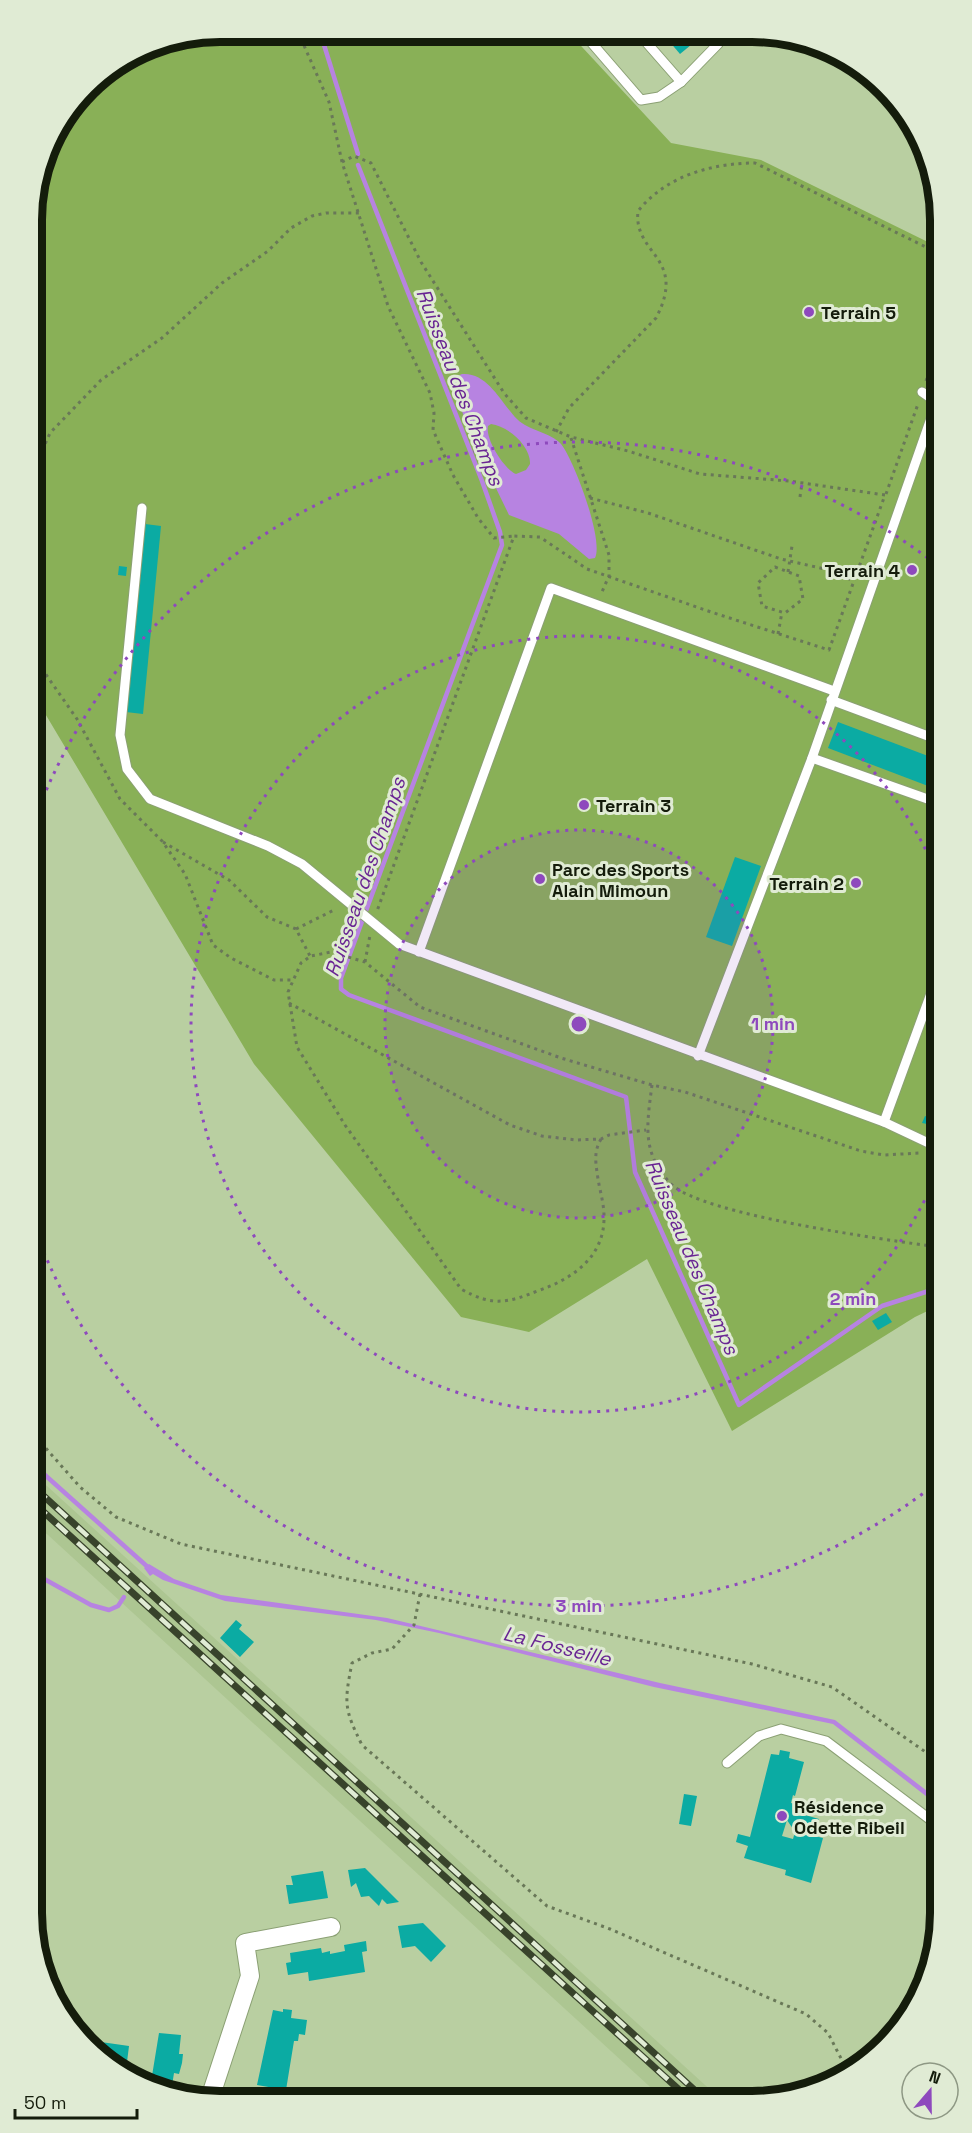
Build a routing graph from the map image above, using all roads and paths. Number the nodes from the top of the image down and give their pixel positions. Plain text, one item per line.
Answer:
1 (302, 42) edge
2 (591, 42) edge
3 (646, 42) edge
4 (719, 42) edge
5 (681, 82) junction
6 (342, 162) junction
7 (359, 213) junction
8 (930, 249) edge
9 (930, 369) edge
10 (922, 393) junction
11 (930, 398) edge
12 (930, 421) edge
13 (556, 432) junction
14 (571, 437) junction
15 (42, 451) edge
16 (802, 483) junction
17 (885, 495) junction
18 (800, 497) dead end
19 (590, 498) junction
20 (142, 508) dead end
21 (514, 536) junction
22 (792, 546) dead end
23 (790, 561) junction
24 (788, 572) junction
25 (609, 576) junction
26 (855, 581) junction
27 (596, 604) junction
28 (782, 612) junction
29 (778, 634) junction
30 (42, 669) edge
31 (833, 696) junction
32 (930, 736) edge
33 (812, 758) junction
34 (930, 800) edge
35 (162, 841) junction
36 (348, 902) junction
37 (371, 923) junction
38 (296, 929) junction
39 (419, 952) junction
40 (310, 956) junction
41 (365, 962) junction
42 (292, 980) junction
43 (930, 995) edge
44 (289, 1002) junction
45 (698, 1056) junction
46 (651, 1085) junction
47 (884, 1122) junction
48 (646, 1130) junction
49 (601, 1139) junction
50 (930, 1144) edge
51 (926, 1152) dead end
52 (930, 1246) edge
53 (42, 1444) edge
54 (420, 1594) junction
55 (930, 1756) edge
56 (727, 1764) dead end
57 (930, 1819) edge
58 (332, 1927) dead end
59 (845, 2065) edge
60 (212, 2090) edge

1 - 6 path
2 - 5 lane
3 - 5 lane
4 - 5 lane
6 - 7 path
6 - 13 path
7 - 15 path
7 - 21 path
8 - 13 path
9 - 10 path
10 - 11 lane
10 - 17 path
12 - 31 lane
13 - 14 path
14 - 16 path
14 - 19 path
16 - 17 path
16 - 18 path
17 - 26 path
19 - 23 path
19 - 25 path
20 - 36 lane
21 - 25 path
21 - 37 path
22 - 23 path
23 - 24 path
23 - 26 path
24 - 28 path
24 - 28 path
25 - 27 path
25 - 29 path
26 - 29 path
27 - 31 lane
27 - 39 lane
28 - 29 path
30 - 35 path
31 - 32 lane
31 - 33 lane
33 - 34 lane
33 - 45 lane
35 - 38 path
35 - 42 path
36 - 37 lane
36 - 38 path
37 - 39 lane
37 - 41 path
38 - 40 path
39 - 45 lane
40 - 41 path
40 - 42 path
41 - 46 path
42 - 44 path
43 - 47 lane
44 - 49 path
44 - 49 path
45 - 47 lane
46 - 48 path
46 - 51 path
47 - 50 lane
48 - 49 path
48 - 52 path
53 - 54 path
54 - 55 path
54 - 59 path
56 - 57 lane
58 - 60 street

